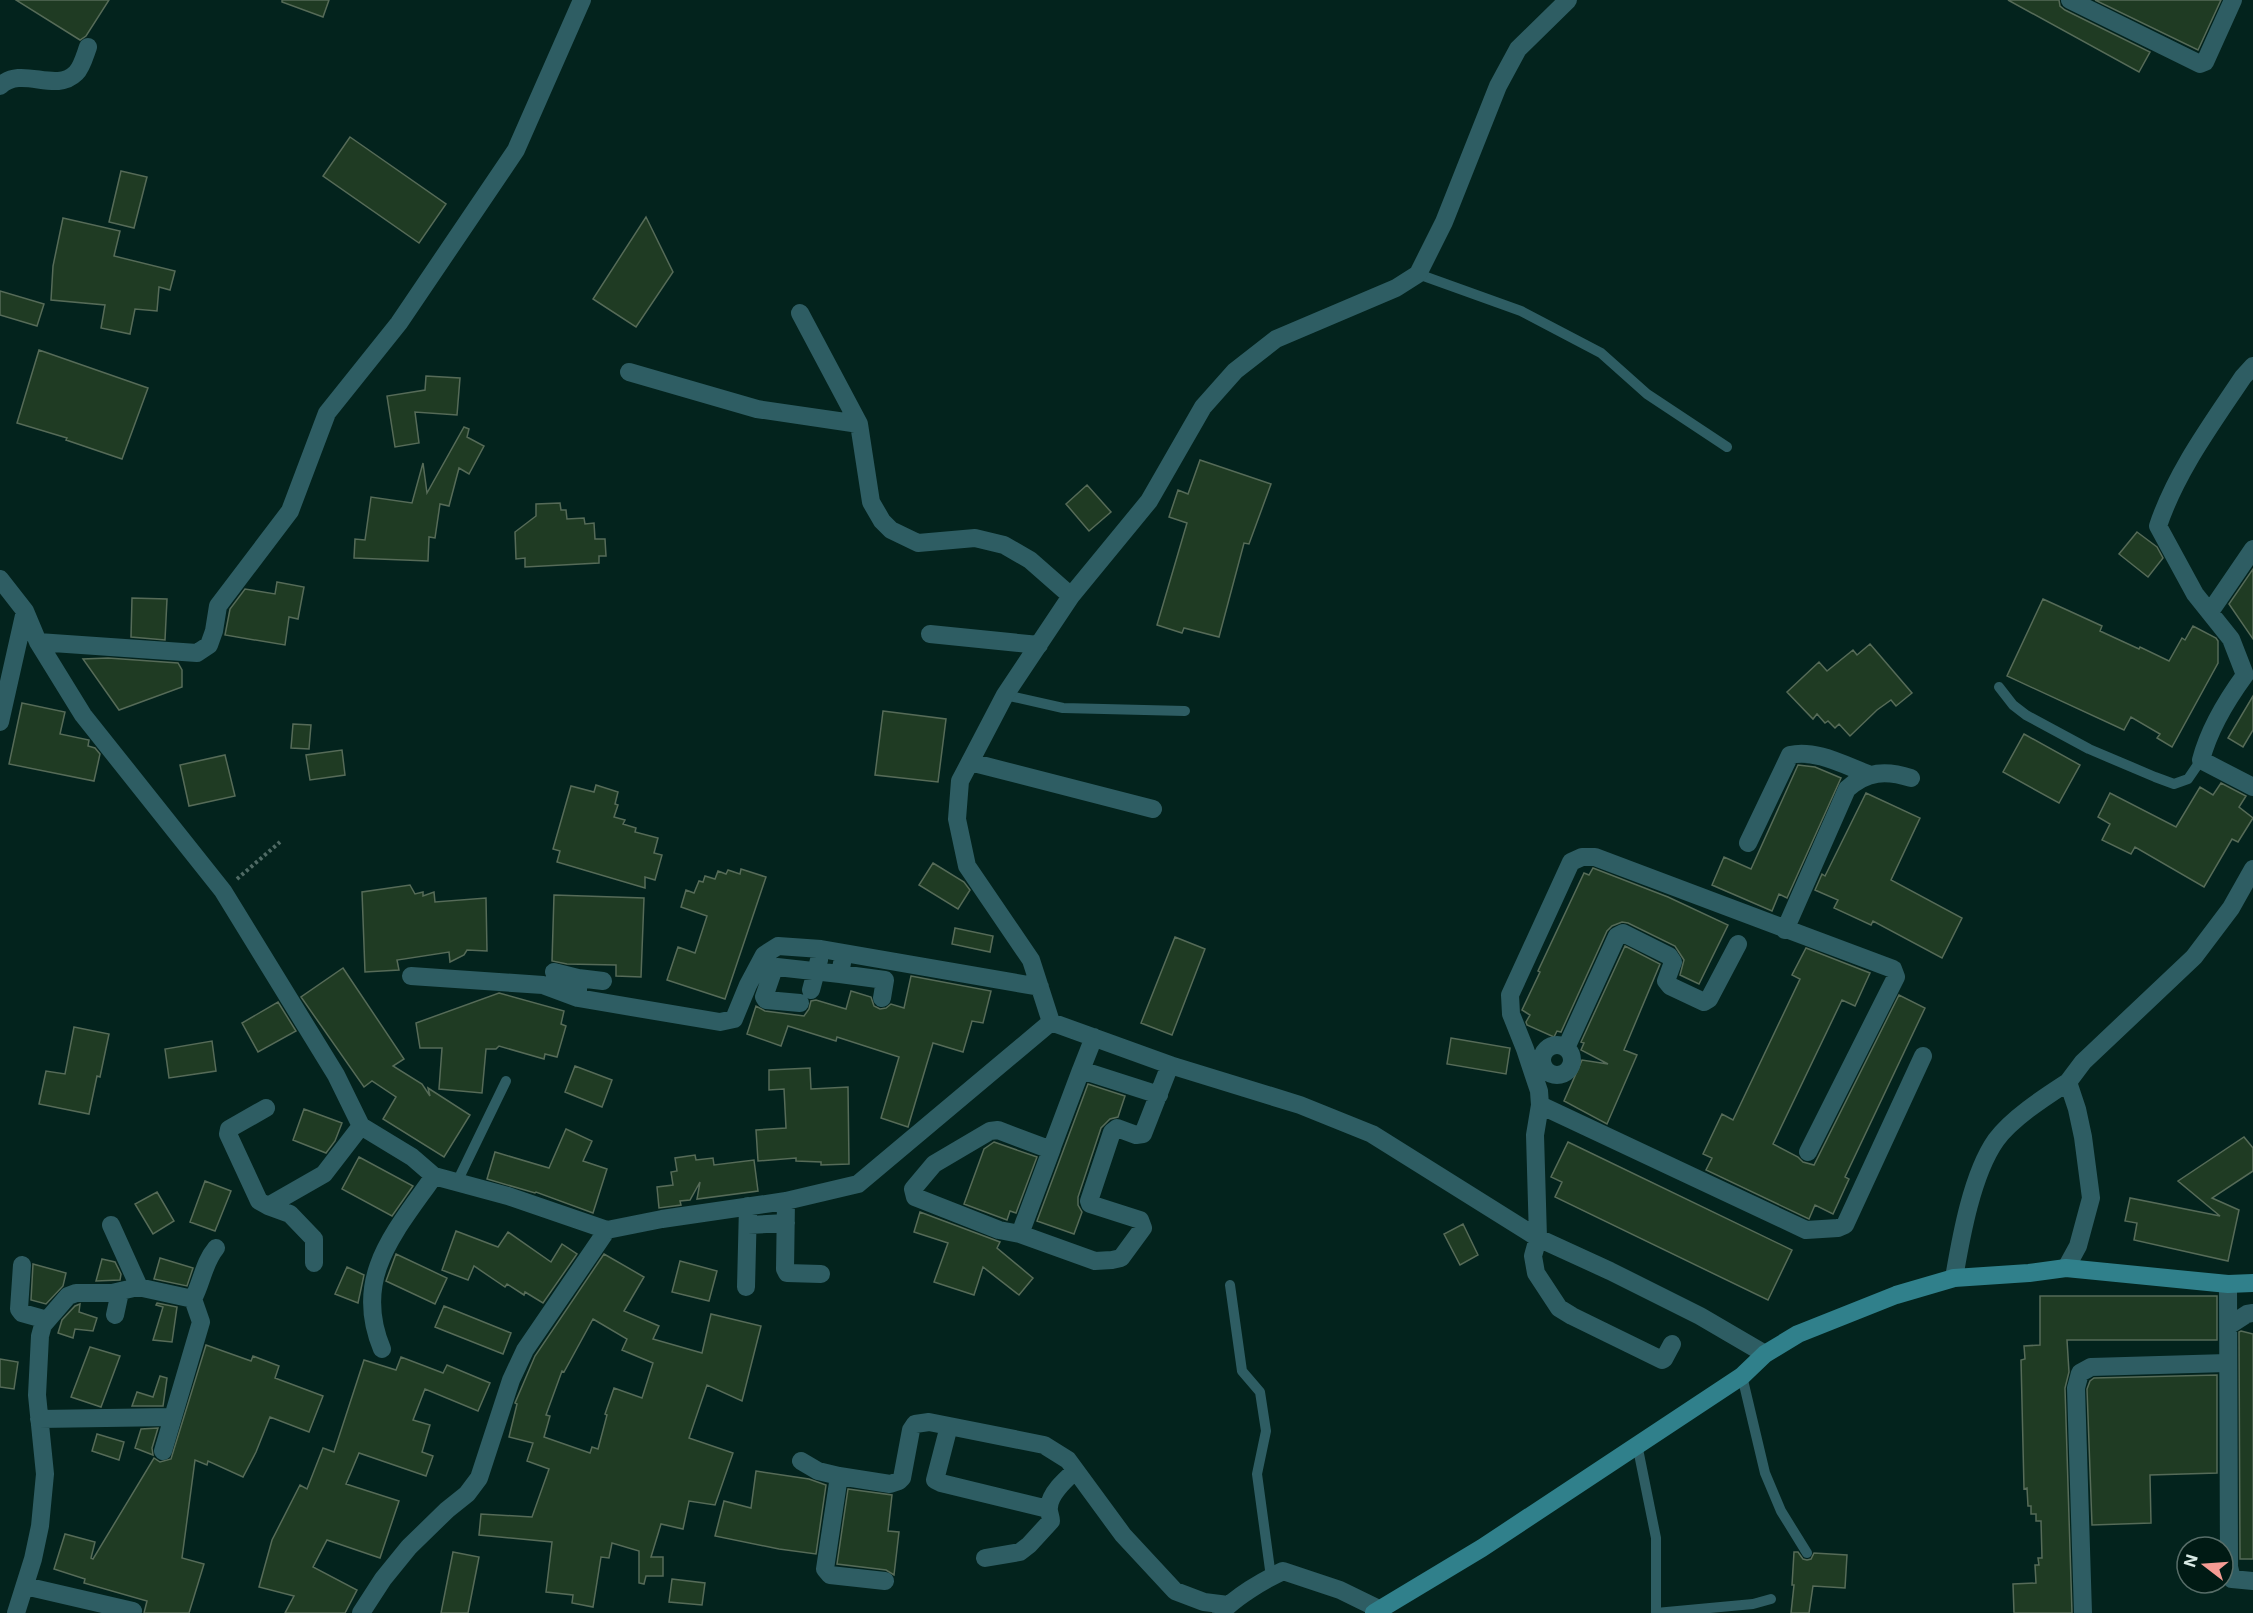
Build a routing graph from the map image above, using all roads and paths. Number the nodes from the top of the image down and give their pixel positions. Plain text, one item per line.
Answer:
1 (582, 0) edge
2 (1568, 0) edge
3 (2070, 0) edge
4 (2233, 0) edge
5 (2103, 7) edge
6 (88, 47) dead end
7 (0, 86) edge
8 (1418, 274) junction
9 (800, 313) dead end
10 (2253, 366) edge
11 (629, 372) dead end
12 (859, 424) junction
13 (1727, 447) dead end
14 (2253, 549) edge
15 (0, 579) edge
16 (1071, 596) junction
17 (25, 611) junction
18 (2210, 612) junction
19 (930, 634) dead end
20 (39, 642) junction
21 (1039, 645) junction
22 (2249, 673) edge
23 (1999, 687) dead end
24 (1005, 695) junction
25 (1185, 711) dead end
26 (0, 722) edge
27 (2201, 760) junction
28 (970, 762) junction
29 (1868, 774) junction
30 (1911, 778) dead end
31 (2253, 787) edge
32 (1153, 809) dead end
33 (280, 842) dead end
34 (1748, 843) dead end
35 (2253, 869) edge
36 (223, 891) junction
37 (1785, 930) junction
38 (1738, 944) dead end
39 (797, 947) junction
40 (821, 949) junction
41 (844, 953) junction
42 (794, 968) junction
43 (817, 971) junction
44 (554, 972) dead end
45 (840, 974) junction
46 (411, 976) dead end
47 (578, 978) junction
48 (603, 981) dead end
49 (1040, 987) junction
50 (578, 998) junction
51 (882, 998) dead end
52 (1051, 1022) junction
53 (1094, 1038) junction
54 (1923, 1056) dead end
55 (1170, 1065) junction
56 (1081, 1070) junction
57 (506, 1081) dead end
58 (2068, 1082) junction
59 (1159, 1095) junction
60 (1540, 1098) junction
61 (266, 1108) dead end
62 (361, 1126) junction
63 (1052, 1148) junction
64 (1808, 1152) dead end
65 (434, 1176) junction
66 (457, 1182) junction
67 (786, 1201) junction
68 (268, 1206) junction
69 (748, 1206) junction
70 (786, 1223) junction
71 (111, 1225) dead end
72 (748, 1225) junction
73 (607, 1230) junction
74 (1020, 1234) junction
75 (1538, 1238) junction
76 (216, 1248) dead end
77 (314, 1263) dead end
78 (22, 1265) dead end
79 (2066, 1268) junction
80 (821, 1274) dead end
81 (1954, 1278) junction
82 (2253, 1283) edge
83 (2228, 1284) junction
84 (1230, 1285) dead end
85 (139, 1287) junction
86 (746, 1287) dead end
87 (120, 1292) junction
88 (192, 1299) junction
89 (2253, 1313) edge
90 (115, 1315) dead end
91 (47, 1320) junction
92 (2230, 1326) junction
93 (1672, 1344) dead end
94 (382, 1349) dead end
95 (1765, 1354) junction
96 (2227, 1363) junction
97 (1742, 1376) junction
98 (173, 1417) junction
99 (39, 1419) junction
100 (949, 1426) junction
101 (1637, 1444) junction
102 (163, 1450) dead end
103 (801, 1461) dead end
104 (1075, 1471) junction
105 (839, 1476) junction
106 (1048, 1509) junction
107 (1807, 1553) dead end
108 (985, 1558) dead end
109 (1271, 1576) junction
110 (885, 1581) dead end
111 (2253, 1581) edge
112 (25, 1586) junction
113 (1771, 1599) dead end
114 (1225, 1609) edge
115 (133, 1611) dead end
116 (1376, 1611) edge
117 (16, 1613) edge
118 (361, 1613) edge
119 (2083, 1613) edge

1 - 20 street
2 - 8 street
3 - 5 street
4 - 5 street
6 - 7 street
8 - 13 lane
8 - 16 street
9 - 12 street
10 - 18 street
11 - 12 street
12 - 16 street
14 - 18 street
15 - 17 street
16 - 21 street
17 - 20 street
17 - 26 street
18 - 22 street
19 - 21 street
20 - 36 street
21 - 24 street
22 - 27 street
23 - 27 lane
24 - 25 lane
24 - 28 street
27 - 31 street
28 - 32 street
28 - 49 street
29 - 30 street
29 - 34 street
29 - 37 street
33 - 36 path
35 - 58 street
36 - 62 street
37 - 60 street
37 - 64 street
38 - 60 street
39 - 40 street
39 - 42 street
39 - 50 street
40 - 41 street
40 - 43 street
41 - 45 street
41 - 49 street
42 - 43 street
42 - 43 street
43 - 45 street
44 - 47 street
45 - 51 street
46 - 50 street
47 - 48 street
47 - 50 street
49 - 52 street
52 - 53 street
52 - 67 street
53 - 55 street
53 - 56 street
54 - 60 street
55 - 59 street
55 - 75 street
56 - 59 street
56 - 63 street
57 - 66 lane
58 - 79 street
58 - 81 street
59 - 74 street
60 - 75 street
61 - 68 street
62 - 65 street
62 - 68 street
63 - 74 street
63 - 74 street
65 - 66 street
65 - 94 street
66 - 73 street
67 - 69 street
67 - 70 street
68 - 77 street
69 - 72 street
69 - 73 street
70 - 72 street
70 - 80 street
71 - 85 street
72 - 86 street
73 - 118 street
75 - 93 street
75 - 95 street
76 - 88 street
78 - 91 street
79 - 81 street
79 - 83 street
81 - 95 street
82 - 83 street
83 - 92 street
84 - 109 lane
85 - 87 street
85 - 88 street
87 - 90 street
87 - 91 street
88 - 98 street
89 - 92 street
91 - 99 street
92 - 96 street
95 - 97 street
96 - 111 street
96 - 119 street
97 - 101 street
97 - 107 lane
98 - 99 street
98 - 102 street
99 - 112 street
100 - 104 street
100 - 105 street
100 - 106 street
101 - 113 lane
101 - 116 street
103 - 105 street
104 - 106 street
104 - 114 street
105 - 110 street
106 - 108 street
109 - 114 street
109 - 116 street
112 - 115 street
112 - 117 street

